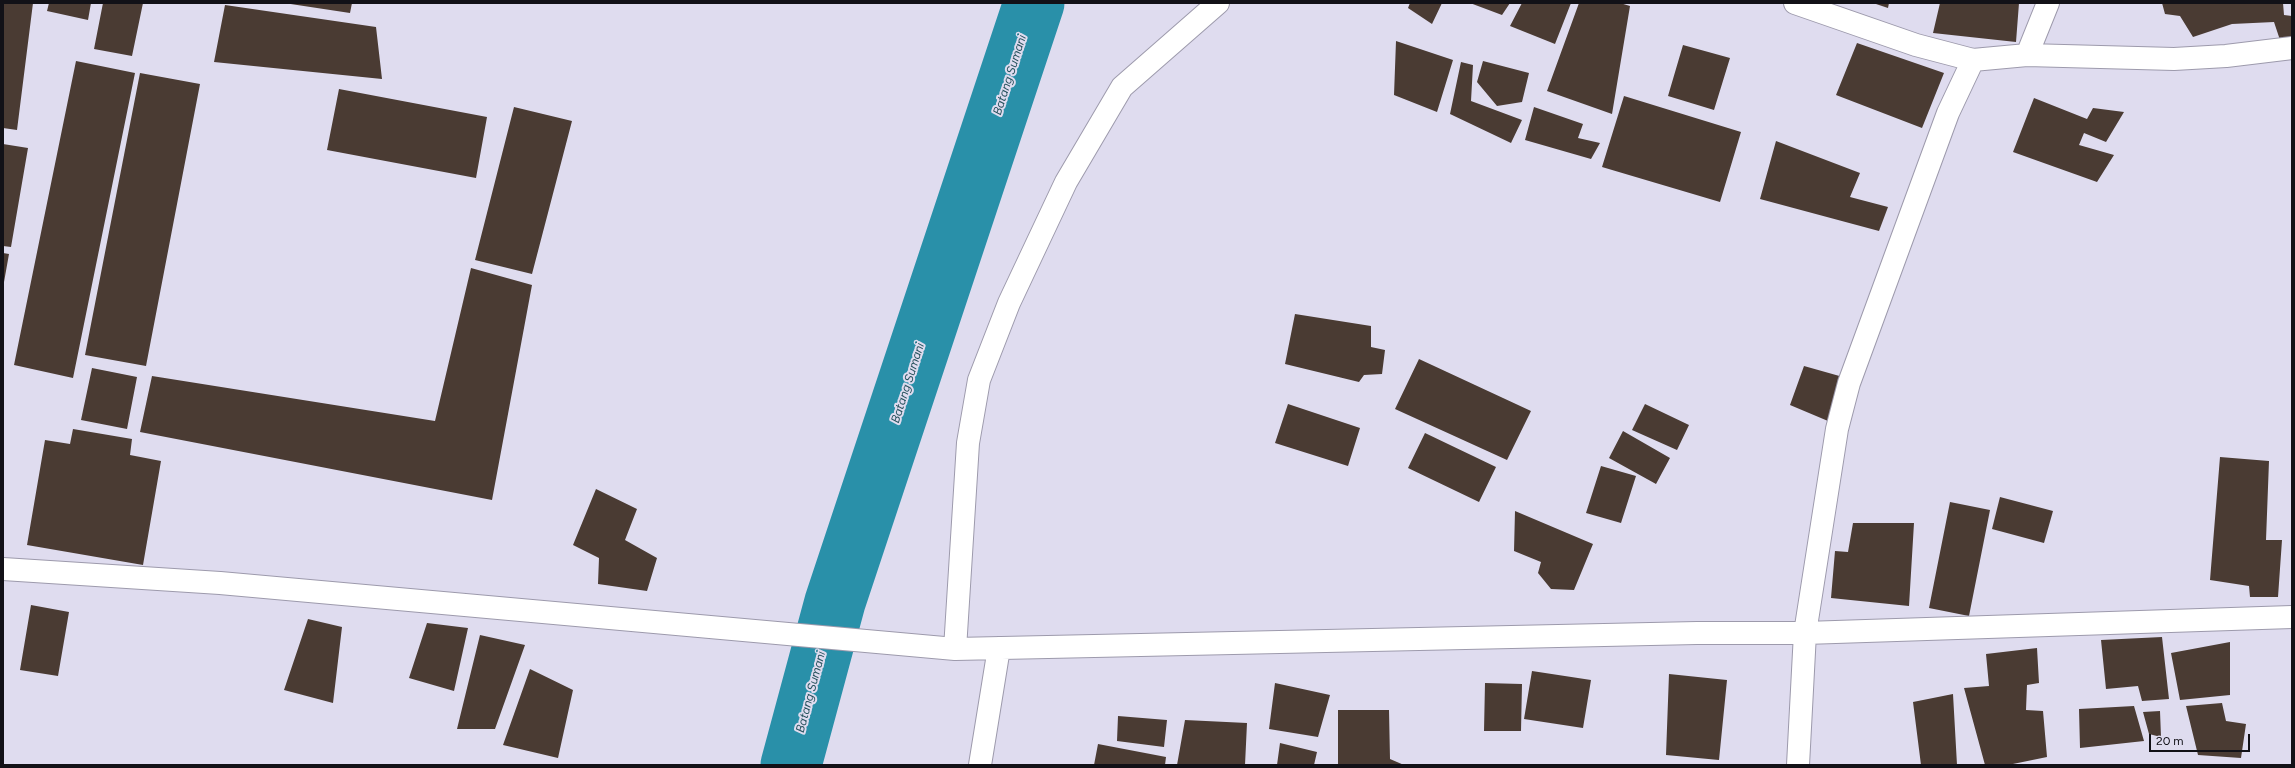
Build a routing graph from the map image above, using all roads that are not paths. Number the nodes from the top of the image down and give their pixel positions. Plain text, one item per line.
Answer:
1 (1218, 3) edge
2 (1795, 3) edge
3 (2048, 3) edge
4 (2292, 48) edge
5 (2028, 55) junction
6 (1973, 60) junction
7 (3, 569) edge
8 (2292, 617) edge
9 (1805, 633) junction
10 (999, 648) junction
11 (955, 649) junction
12 (980, 765) edge
13 (1798, 765) edge

1 - 11 street
2 - 6 street
3 - 5 street
4 - 5 street
5 - 6 street
6 - 9 street
7 - 11 street
8 - 9 street
9 - 10 street
9 - 13 street
10 - 11 street
10 - 12 street

